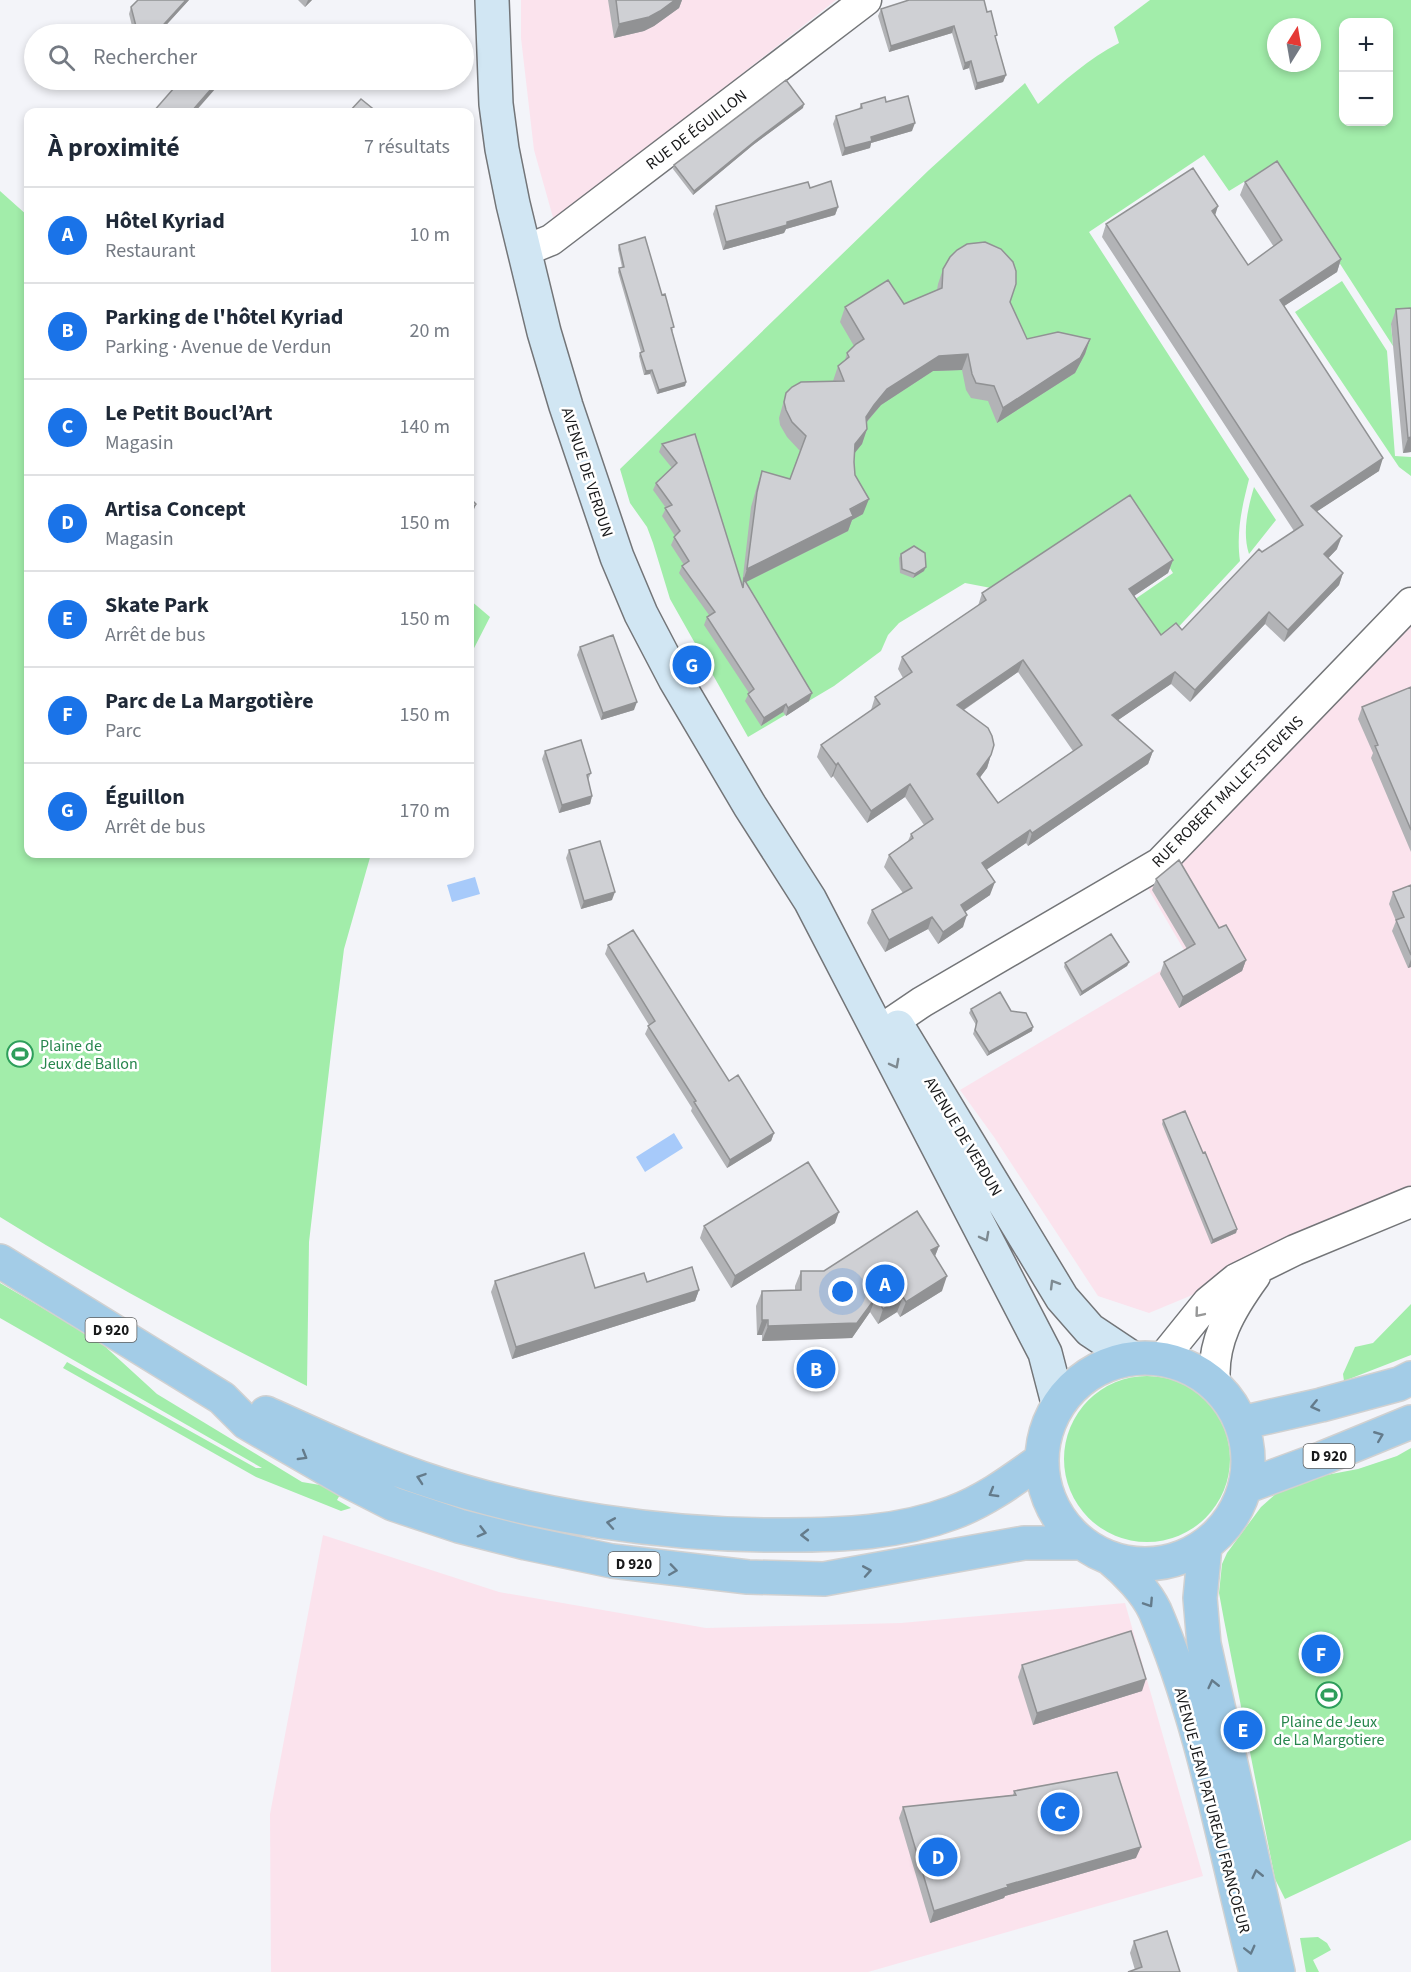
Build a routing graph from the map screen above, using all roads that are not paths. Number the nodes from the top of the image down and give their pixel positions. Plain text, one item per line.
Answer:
1 (492, 0) edge
2 (866, 0) edge
3 (524, 251) junction
4 (1411, 603) edge
5 (810, 900) junction
6 (894, 1021) junction
7 (1411, 1203) edge
8 (0, 1261) edge
9 (1262, 1266) junction
10 (1147, 1359) junction
11 (1411, 1378) edge
12 (1215, 1384) junction
13 (222, 1398) junction
14 (1058, 1403) junction
15 (1411, 1422) edge
16 (1241, 1423) junction
17 (1041, 1460) junction
18 (1245, 1486) junction
19 (1082, 1544) junction
20 (1205, 1546) junction
21 (1111, 1559) junction
22 (1256, 1972) edge
23 (1278, 1972) edge

1 - 3 main road, AVENUE DE VERDUN
2 - 3 street, RUE DE ÉGUILLON
3 - 5 main road, AVENUE DE VERDUN
4 - 6 street, RUE ROBERT MALLET-STEVENS
5 - 6 main road, AVENUE DE VERDUN
5 -> 14 main road, AVENUE DE VERDUN
10 -> 6 main road, AVENUE DE VERDUN
7 - 9 street
8 - 13 main road, D 920
9 -> 10 street
9 - 12 street
10 - 12 main road
10 - 14 main road
11 -> 16 main road
12 - 16 main road
17 -> 13 main road, D 920
13 -> 19 main road, D 920
14 - 17 main road
18 -> 15 main road, D 920
16 - 18 main road
17 - 19 main road
18 - 20 main road
19 - 21 main road
20 - 21 main road
23 -> 20 main road, AVENUE JEAN PATUREAU FRANCOEUR
21 -> 22 main road, AVENUE JEAN PATUREAU FRANCOEUR

